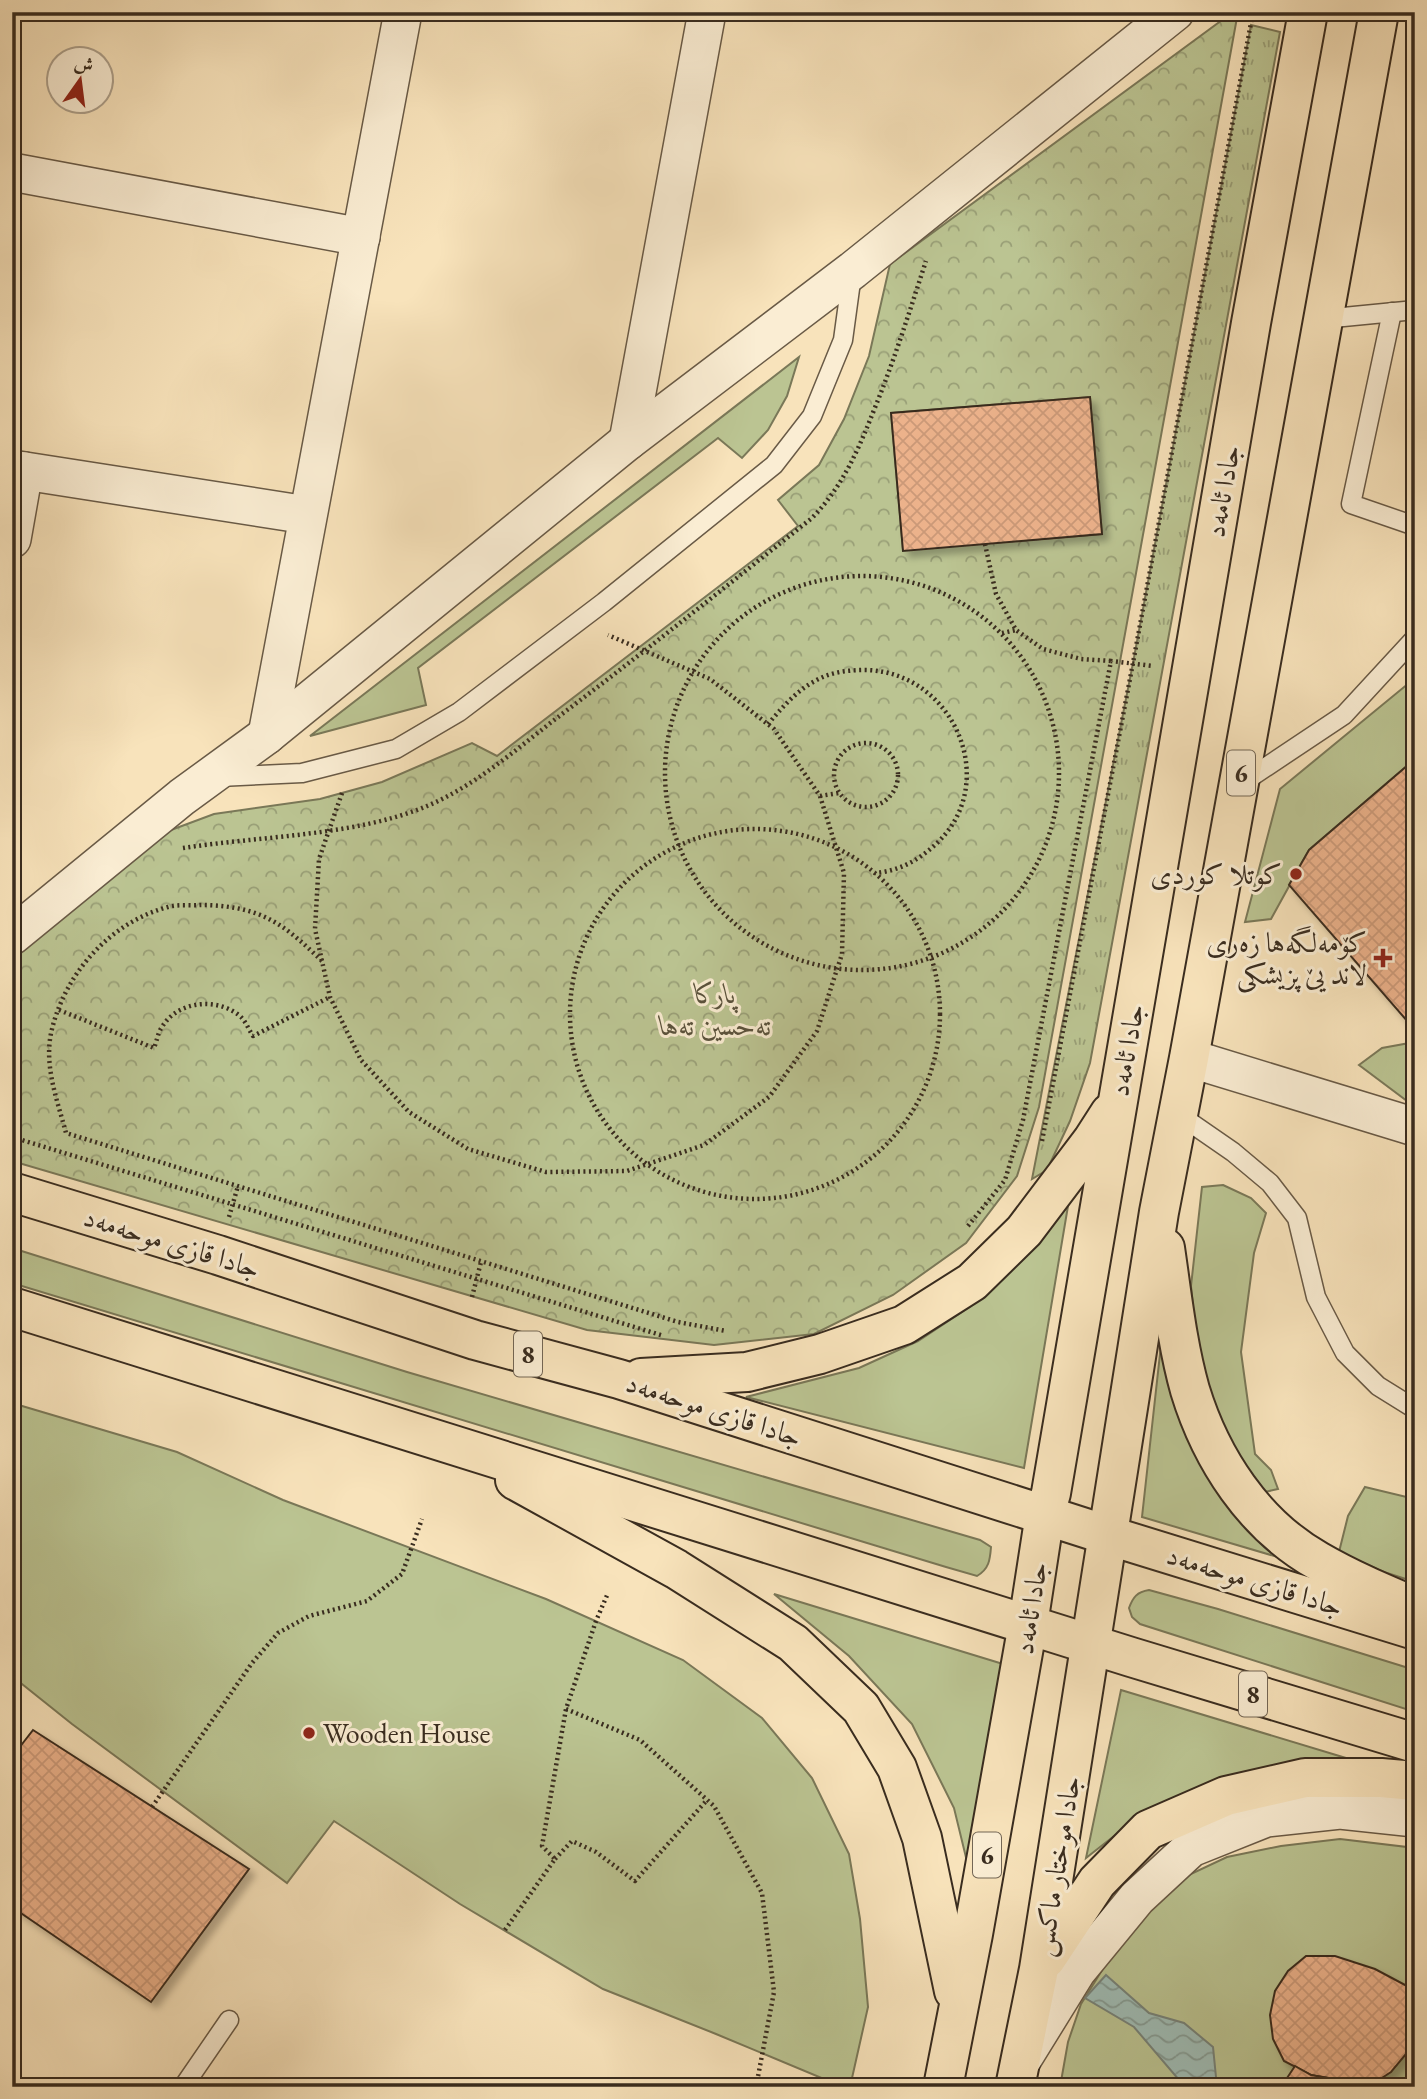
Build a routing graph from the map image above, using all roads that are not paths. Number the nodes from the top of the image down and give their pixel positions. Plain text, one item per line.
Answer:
1 (402, 12) edge
2 (708, 12) edge
3 (1175, 12) edge
4 (1308, 12) edge
5 (1379, 12) edge
6 (12, 172) edge
7 (361, 237) junction
8 (853, 270) junction
9 (1415, 310) edge
10 (1392, 313) junction
11 (1323, 319) junction
12 (628, 441) junction
13 (18, 470) edge
14 (307, 515) junction
15 (1415, 526) edge
16 (12, 539) edge
17 (1415, 638) edge
18 (267, 735) junction
19 (208, 778) junction
20 (1239, 785) junction
21 (12, 936) edge
22 (1189, 1058) junction
23 (1117, 1102) junction
24 (1178, 1114) junction
25 (1415, 1127) edge
26 (12, 1192) edge
27 (1159, 1212) junction
28 (12, 1307) edge
29 (619, 1379) junction
30 (1415, 1409) edge
31 (443, 1440) junction
32 (1045, 1514) junction
33 (1107, 1535) junction
34 (1415, 1606) edge
35 (1028, 1624) junction
36 (1415, 1630) edge
37 (1091, 1644) junction
38 (1415, 1743) edge
39 (1415, 1781) edge
40 (1415, 1818) edge
41 (1039, 1969) junction
42 (957, 2006) junction
43 (229, 2020) dead end
44 (1018, 2075) edge
45 (183, 2087) edge
46 (943, 2087) edge

1 - 7 street
2 - 12 street
3 - 8 street
4 - 23 main road, جادا ئامەد / 6
5 - 11 main road, 6
6 - 7 street
7 - 14 street
8 - 12 street
8 - 19 lane
9 - 10 lane
10 - 11 lane
10 - 15 lane
11 - 20 main road, 6
12 - 18 street
13 - 14 street
13 - 16 street
14 - 18 street
17 - 20 lane
18 - 19 street
19 - 21 street
20 - 22 main road, 6
22 - 24 main road, 6
22 - 25 street
23 - 29 main road
23 - 32 main road, جادا ئامەد / 6
24 - 27 main road, 6
24 - 30 lane
26 - 29 main road, جادا قازی موحەمەد / 8
27 - 33 main road, 6
27 - 34 main road
28 - 31 main road, 8
29 - 32 main road, جادا قازی موحەمەد / 8
31 - 35 main road, 8
31 - 42 main road
32 - 33 main road, جادا قازی موحەمەد / 8
32 - 35 main road, جادا ئامەد / 6
33 - 36 main road, جادا قازی موحەمەد / 8
33 - 37 main road, 6
35 - 37 main road, 8
35 - 42 main road, جادا ئامەد / 6
37 - 38 main road, 8
37 - 41 main road, جادا موختار ماكس / 6
39 - 41 main road
40 - 44 street
41 - 44 main road, جادا موختار ماكس / 6
42 - 46 main road, جادا ئامەد / 6
43 - 45 lane

